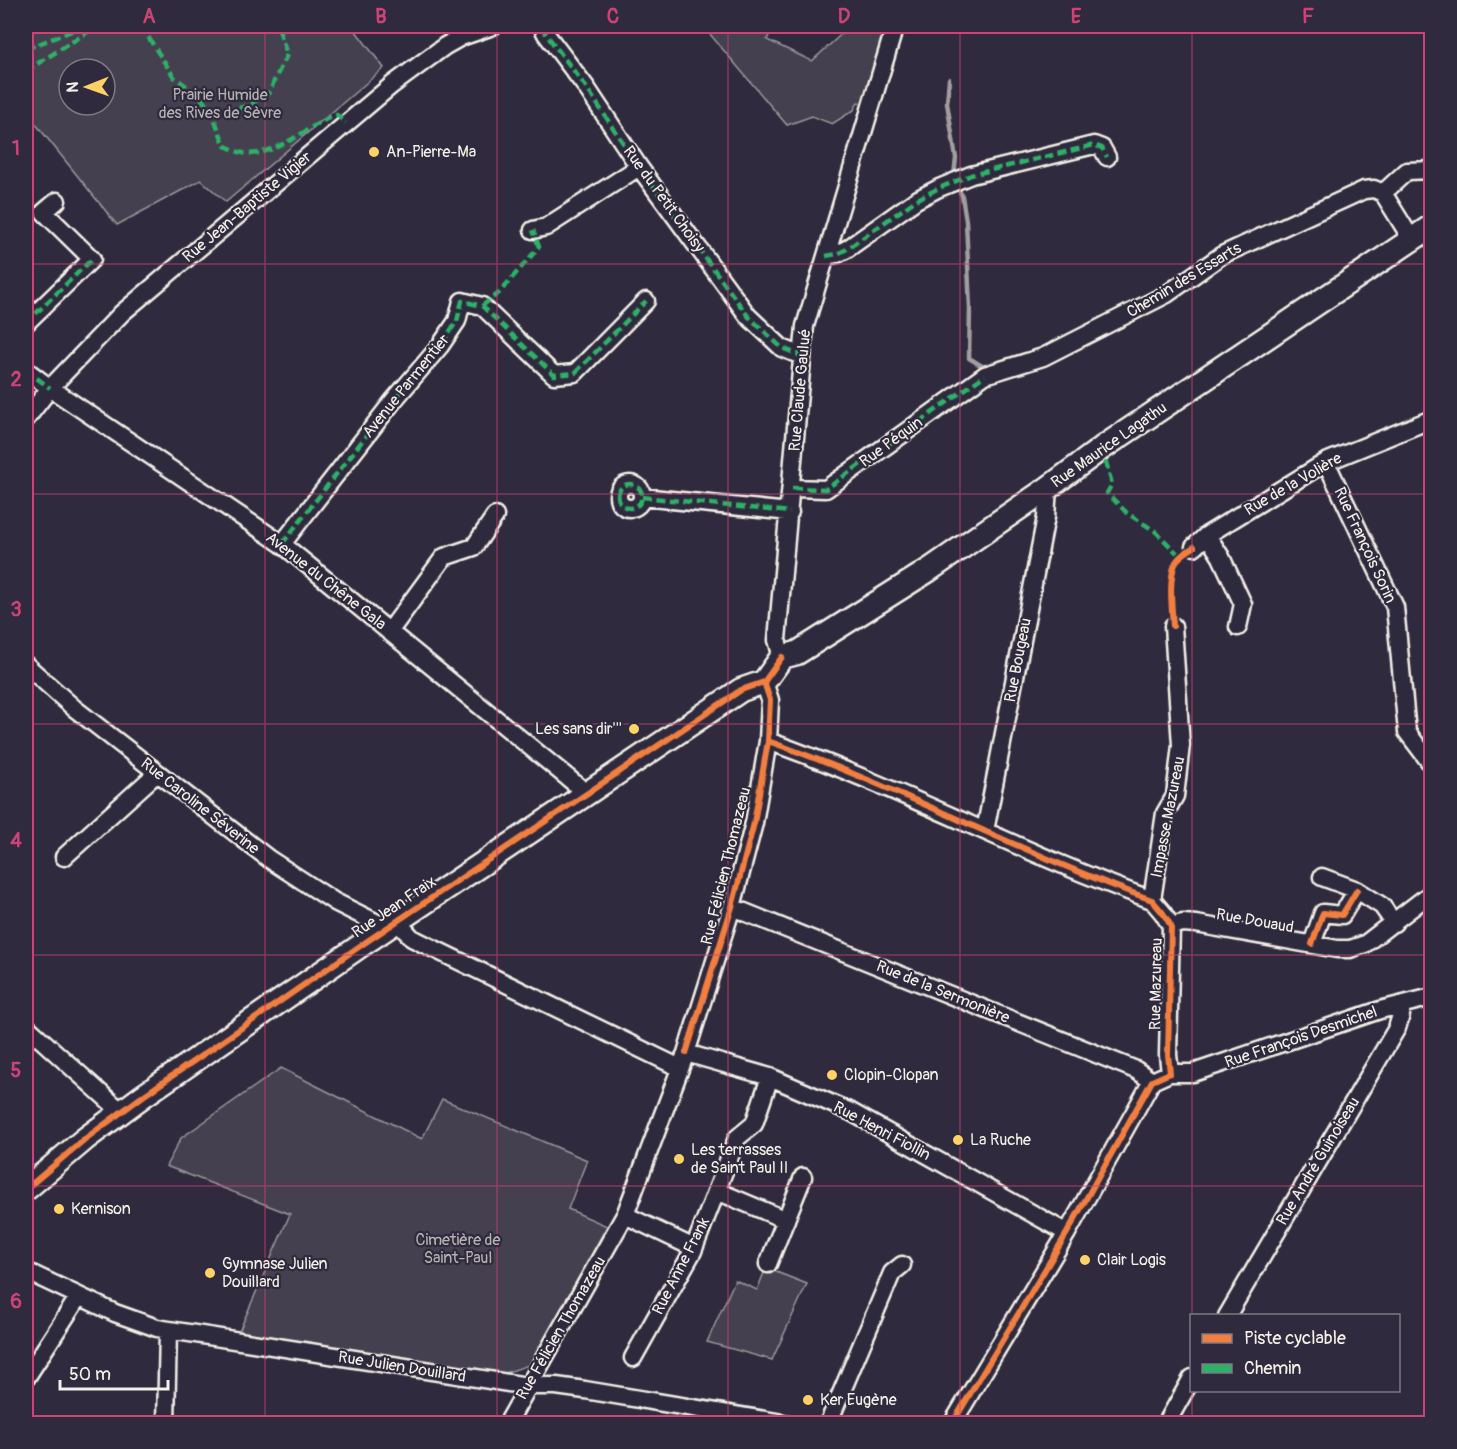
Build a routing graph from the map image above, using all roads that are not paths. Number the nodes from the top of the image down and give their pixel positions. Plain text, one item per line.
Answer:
1 (493, 26) edge
2 (542, 26) edge
3 (895, 26) edge
4 (1107, 157) dead end
5 (639, 167) junction
6 (1431, 170) edge
7 (1383, 193) junction
8 (57, 201) dead end
9 (1431, 226) edge
10 (533, 230) dead end
11 (1412, 240) junction
12 (826, 256) junction
13 (646, 301) dead end
14 (26, 323) edge
15 (802, 356) junction
16 (26, 370) edge
17 (985, 375) joint
18 (50, 388) junction
19 (26, 419) edge
20 (1431, 419) edge
21 (1326, 462) junction
22 (792, 488) junction
23 (1047, 488) junction
24 (642, 497) dead end
25 (790, 512) junction
26 (495, 516) dead end
27 (1207, 535) junction
28 (282, 544) junction
29 (1194, 547) dead end
30 (1173, 626) dead end
31 (1238, 627) dead end
32 (389, 632) junction
33 (782, 657) junction
34 (26, 665) edge
35 (764, 682) junction
36 (768, 741) junction
37 (1431, 765) edge
38 (157, 773) junction
39 (584, 796) junction
40 (985, 831) junction
41 (64, 857) dead end
42 (1322, 877) dead end
43 (1356, 890) junction
44 (1430, 897) edge
45 (1152, 900) junction
46 (732, 907) junction
47 (1394, 923) junction
48 (392, 924) junction
49 (1171, 927) junction
50 (1312, 944) junction
51 (1431, 997) edge
52 (1401, 1005) junction
53 (26, 1026) edge
54 (683, 1060) junction
55 (1170, 1073) junction
56 (770, 1077) junction
57 (1152, 1081) junction
58 (120, 1113) junction
59 (803, 1177) dead end
60 (26, 1190) edge
61 (717, 1191) junction
62 (625, 1215) junction
63 (786, 1220) junction
64 (1067, 1233) junction
65 (694, 1248) junction
66 (768, 1264) dead end
67 (903, 1265) dead end
68 (26, 1271) edge
69 (80, 1296) junction
70 (1228, 1314) edge
71 (168, 1330) junction
72 (633, 1359) dead end
73 (26, 1378) edge
74 (1190, 1380) edge
75 (528, 1386) junction
76 (166, 1424) edge
77 (507, 1424) edge
78 (789, 1424) edge
79 (828, 1424) edge
80 (952, 1424) edge
81 (1166, 1424) edge

1 - 18 street, Rue Jean-Baptiste Vigier
2 - 5 street, Rue du Petit Choisy
3 - 12 street, Rue Claude Gaulué
4 - 12 street
5 - 10 street
5 - 15 street, Rue du Petit Choisy
6 - 7 street
7 - 11 street
7 - 17 street, Chemin des Essarts
8 - 14 street
9 - 11 street, Rue Maurice Lagathu
11 - 23 street, Rue Maurice Lagathu
12 - 15 street, Rue Claude Gaulué
13 - 28 street, Avenue Parmentier
15 - 22 street, Rue Claude Gaulué
16 - 18 street, Avenue du Chêne Gala
17 - 22 street, Rue Péquin
18 - 19 street, Rue Jean-Baptiste Vigier
18 - 28 street, Avenue du Chêne Gala
20 - 21 street, Rue de la Volière
21 - 27 street, Rue de la Volière
21 - 37 street, Rue François Sorin
22 - 25 street, Rue Claude Gaulué
23 - 33 street, Rue Maurice Lagathu
23 - 40 street, Rue Bougeau
24 - 25 street
25 - 33 street, Rue Claude Gaulué
26 - 32 street
27 - 29 street, Rue de la Volière
27 - 31 street
28 - 32 street, Avenue du Chêne Gala
30 - 45 street, Impasse Mazureau
32 - 39 street, Avenue du Chêne Gala
33 - 35 street
34 - 38 street, Rue Caroline Séverine
35 - 36 street, Rue Félicien Thomazeau
35 - 39 street, Rue Jean Fraix
36 - 40 street
36 - 46 street, Rue Félicien Thomazeau
38 - 41 street
38 - 48 street, Rue Caroline Séverine
39 - 48 street, Rue Jean Fraix
40 - 45 street
42 - 43 street
43 - 47 street
43 - 50 street
44 - 47 street, Rue Douaud
45 - 49 street, Rue Mazureau
46 - 54 street, Rue Félicien Thomazeau
46 - 57 street, Rue de la Sermonière
47 - 50 street, Rue Douaud
48 - 54 street, Rue Caroline Séverine
48 - 58 street, Rue Jean Fraix
49 - 50 street, Rue Douaud
49 - 55 street, Rue Mazureau
51 - 52 street, Rue François Desmichel
52 - 55 street, Rue François Desmichel
52 - 70 street, Rue André Guinoiseau
53 - 58 street
54 - 56 street, Rue Henri Fiollin
54 - 62 street, Rue Félicien Thomazeau
55 - 57 street
56 - 61 street, Rue Anne Frank
56 - 64 street, Rue Henri Fiollin
57 - 64 street
58 - 60 street, Rue Jean Fraix
59 - 63 street
61 - 63 street
61 - 65 street, Rue Anne Frank
62 - 65 street
62 - 75 street, Rue Félicien Thomazeau
63 - 66 street
64 - 80 street
65 - 72 street, Rue Anne Frank
67 - 79 street
68 - 69 street, Rue Julien Douillard
69 - 71 street, Rue Julien Douillard
69 - 73 street
71 - 75 street, Rue Julien Douillard
71 - 76 street
74 - 81 street
75 - 77 street, Rue Félicien Thomazeau
75 - 78 street, Rue Julien Douillard

